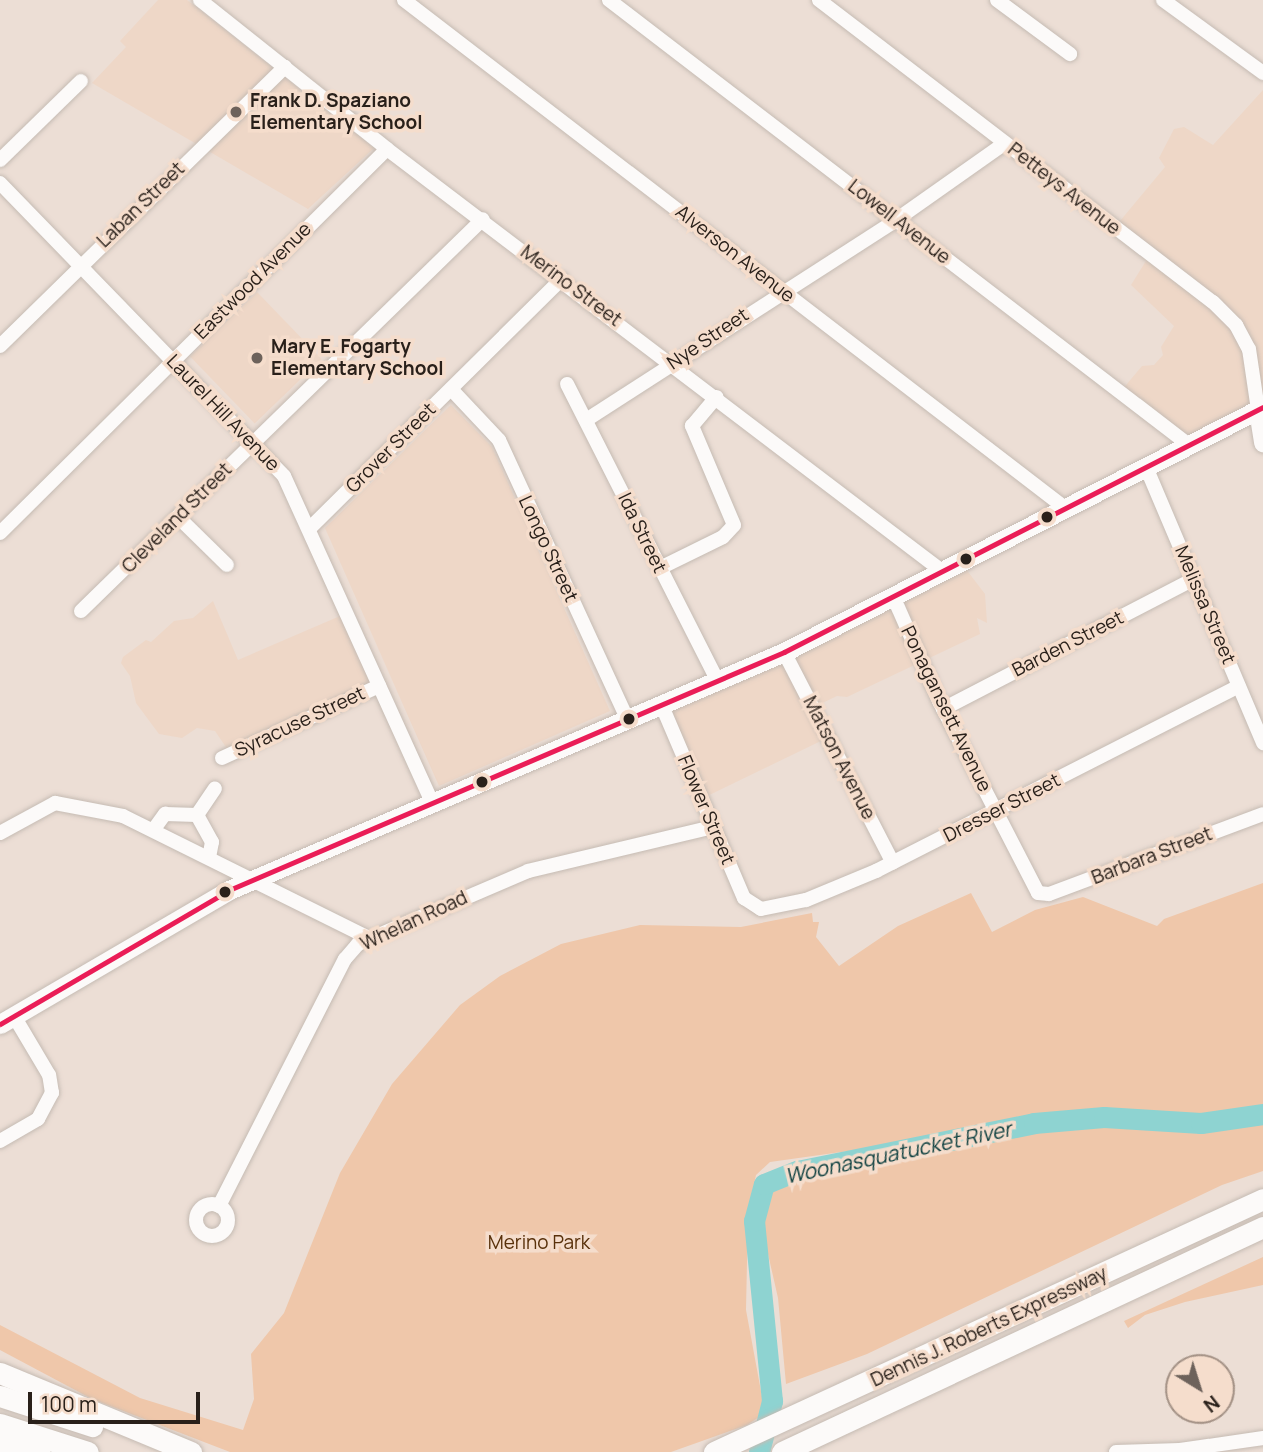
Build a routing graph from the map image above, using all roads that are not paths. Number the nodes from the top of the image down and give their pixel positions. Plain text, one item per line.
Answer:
1 (200, 0) edge
2 (404, 0) edge
3 (609, 0) edge
4 (819, 0) edge
5 (998, 0) edge
6 (1163, 0) edge
7 (1070, 54) dead end
8 (285, 67) junction
9 (1263, 73) edge
10 (81, 81) dead end
11 (1005, 143) junction
12 (387, 149) junction
13 (0, 160) edge
14 (0, 183) edge
15 (483, 219) junction
16 (896, 220) junction
17 (81, 265) junction
18 (562, 279) junction
19 (781, 290) junction
20 (0, 346) edge
21 (172, 360) junction
22 (673, 363) junction
23 (567, 384) dead end
24 (451, 389) junction
25 (716, 397) junction
26 (1260, 408) edge
27 (586, 420) junction
28 (253, 443) junction
29 (1263, 443) edge
30 (1189, 445) junction
31 (1146, 467) junction
32 (1065, 508) junction
33 (179, 518) junction
34 (310, 528) junction
35 (0, 533) edge
36 (227, 565) dead end
37 (660, 569) junction
38 (942, 571) junction
39 (1194, 579) junction
40 (893, 596) junction
41 (81, 611) dead end
42 (785, 652) junction
43 (718, 682) junction
44 (379, 686) junction
45 (1239, 686) junction
46 (662, 706) junction
47 (943, 709) junction
48 (628, 720) junction
49 (1263, 743) edge
50 (222, 758) dead end
51 (215, 788) dead end
52 (432, 803) junction
53 (995, 811) junction
54 (1263, 814) edge
55 (197, 815) junction
56 (713, 827) junction
57 (154, 829) junction
58 (0, 833) edge
59 (209, 857) junction
60 (893, 863) junction
61 (253, 880) junction
62 (1041, 894) joint
63 (757, 909) joint
64 (369, 938) junction
65 (7, 1020) edge
66 (0, 1141) edge
67 (1263, 1199) edge
68 (219, 1206) dead end
69 (1263, 1227) edge
70 (0, 1373) edge
71 (0, 1396) edge
72 (0, 1424) edge
73 (1263, 1438) edge
74 (0, 1441) edge
75 (40, 1452) edge
76 (88, 1452) edge
77 (174, 1452) edge
78 (191, 1452) edge
79 (715, 1452) edge
80 (782, 1452) edge
81 (1115, 1452) edge

1 - 8 street, Merino Street
2 - 19 street, Alverson Avenue
3 - 16 street, Lowell Avenue
4 - 11 street, Petteys Avenue
5 - 7 street
6 - 9 street
8 - 12 street, Merino Street
8 - 17 street, Laban Street
10 - 13 street
11 - 16 street, Nye Street
11 - 26 street, Petteys Avenue
12 - 15 street, Merino Street
12 - 21 street, Eastwood Avenue
14 - 17 street, Laurel Hill Avenue
15 - 18 street, Merino Street
15 - 28 street, Cleveland Street
16 - 19 street, Nye Street
16 - 30 street, Lowell Avenue
17 - 20 street, Laban Street
17 - 21 street, Laurel Hill Avenue
18 - 22 street, Merino Street
18 - 24 street, Grover Street
19 - 22 street, Nye Street
19 - 32 street, Alverson Avenue
21 - 28 street, Laurel Hill Avenue
21 - 35 street, Eastwood Avenue
22 - 25 street, Merino Street
22 - 27 street, Nye Street
23 - 27 street, Ida Street
24 - 34 street, Grover Street
24 - 48 street, Longo Street
25 - 37 street
25 - 38 street, Merino Street
26 - 29 main road
26 - 30 main road
27 - 37 street, Ida Street
28 - 33 street, Cleveland Street
28 - 34 street, Laurel Hill Avenue
30 - 31 main road
31 - 32 main road
31 - 39 street, Melissa Street
32 - 38 main road
33 - 36 street
33 - 41 street, Cleveland Street
34 - 44 street, Laurel Hill Avenue
37 - 43 street, Ida Street
38 - 40 main road
39 - 45 street, Melissa Street
39 - 47 street, Barden Street
40 - 42 main road
40 - 47 street, Ponagansett Avenue
42 - 43 main road
42 - 60 street, Matson Avenue
43 - 46 main road
44 - 50 street, Syracuse Street
44 - 52 street, Laurel Hill Avenue
45 - 49 street, Melissa Street
45 - 53 street, Dresser Street
46 - 48 main road
46 - 56 street, Flower Street
47 - 53 street, Ponagansett Avenue
48 - 52 main road
51 - 55 street
52 - 61 main road
53 - 60 street, Dresser Street
53 - 62 street, Ponagansett Avenue
54 - 62 street, Barbara Street
55 - 57 street
55 - 59 street
56 - 63 street, Flower Street
56 - 64 street, Whelan Road
57 - 58 street
57 - 59 street
59 - 61 street
60 - 63 street, Dresser Street
61 - 64 street
61 - 65 main road
64 - 68 street, Whelan Road
65 - 66 street
67 - 79 highway, Dennis J. Roberts Expressway
69 - 80 highway, Dennis J. Roberts Expressway
70 - 78 highway
71 - 77 highway
72 - 76 highway
73 - 81 street
74 - 75 highway

